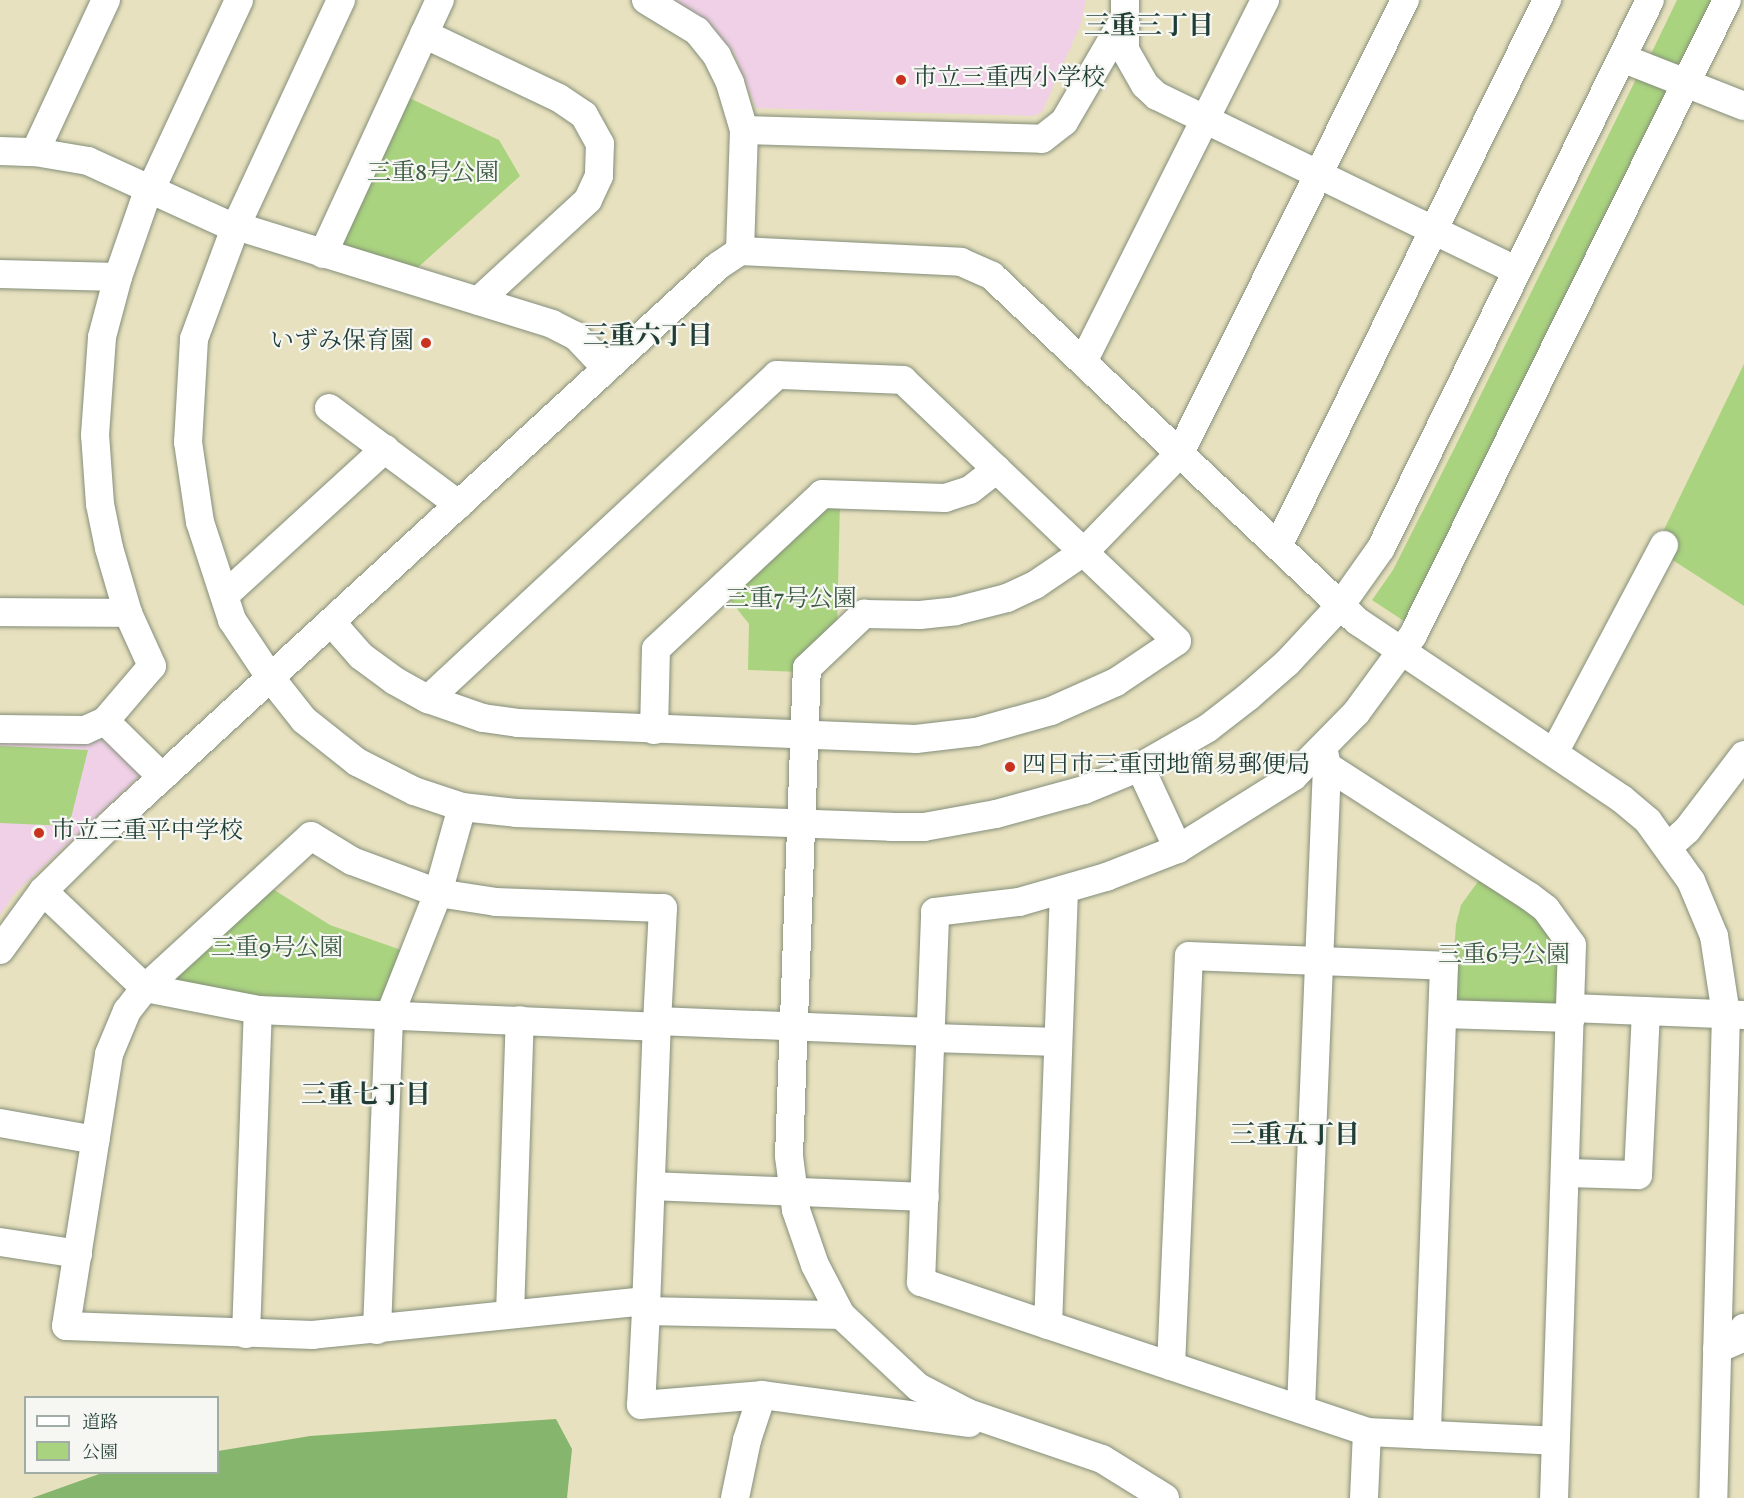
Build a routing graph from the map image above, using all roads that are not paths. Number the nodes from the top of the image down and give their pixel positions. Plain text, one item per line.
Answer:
1 (106, 0) edge
2 (239, 0) edge
3 (341, 0) edge
4 (440, 0) edge
5 (646, 0) edge
6 (1264, 0) edge
7 (1405, 0) edge
8 (1547, 0) edge
9 (1650, 0) edge
10 (1727, 0) edge
11 (1124, 11) edge
12 (424, 34) junction
13 (1622, 58) junction
14 (1686, 83) junction
15 (1744, 106) edge
16 (1204, 121) junction
17 (744, 130) junction
18 (0, 151) edge
19 (35, 152) junction
20 (1318, 174) junction
21 (150, 189) junction
22 (235, 227) junction
23 (1435, 231) junction
24 (740, 251) junction
25 (323, 254) junction
26 (1516, 270) junction
27 (0, 274) edge
28 (118, 277) junction
29 (478, 301) junction
30 (1084, 360) junction
31 (606, 368) junction
32 (329, 408) dead end
33 (385, 449) junction
34 (1180, 453) junction
35 (997, 468) junction
36 (459, 505) junction
37 (1664, 545) dead end
38 (1278, 546) junction
39 (1085, 551) junction
40 (225, 596) junction
41 (1340, 606) junction
42 (0, 612) edge
43 (128, 613) junction
44 (332, 623) junction
45 (1402, 652) junction
46 (270, 677) junction
47 (428, 699) junction
48 (105, 721) junction
49 (0, 729) edge
50 (654, 730) junction
51 (806, 735) junction
52 (1555, 751) junction
53 (1744, 755) edge
54 (1325, 758) junction
55 (1140, 767) junction
56 (162, 777) junction
57 (462, 807) junction
58 (803, 824) junction
59 (1668, 847) junction
60 (1178, 849) junction
61 (1064, 890) junction
62 (43, 891) junction
63 (438, 893) junction
64 (0, 950) edge
65 (1318, 960) junction
66 (145, 988) junction
67 (258, 1010) junction
68 (1646, 1011) junction
69 (1571, 1013) junction
70 (1443, 1014) junction
71 (1735, 1015) edge
72 (389, 1017) junction
73 (520, 1020) junction
74 (656, 1024) junction
75 (793, 1026) junction
76 (932, 1035) junction
77 (1058, 1042) junction
78 (0, 1124) edge
79 (95, 1140) junction
80 (1565, 1173) junction
81 (651, 1186) junction
82 (792, 1192) junction
83 (925, 1197) junction
84 (0, 1242) edge
85 (78, 1254) junction
86 (646, 1306) junction
87 (510, 1314) junction
88 (841, 1316) junction
89 (1048, 1325) junction
90 (1744, 1328) edge
91 (377, 1330) junction
92 (246, 1334) junction
93 (1717, 1349) junction
94 (1172, 1366) junction
95 (762, 1395) junction
96 (1301, 1408) junction
97 (1015, 1430) junction
98 (1367, 1432) junction
99 (1427, 1435) junction
100 (1556, 1441) junction
101 (735, 1498) edge
102 (1165, 1498) edge
103 (1364, 1498) edge
104 (1554, 1498) edge
105 (1713, 1498) edge

1 - 19 street
2 - 21 street
3 - 22 street
4 - 12 street
5 - 17 street
6 - 16 street
7 - 20 street
8 - 23 street
9 - 13 street
10 - 14 street
11 - 16 street
11 - 17 street
12 - 25 street
12 - 29 street
13 - 14 street
13 - 26 street
14 - 15 street
14 - 45 street
16 - 20 street
16 - 30 street
17 - 24 street
18 - 19 street
19 - 21 street
20 - 23 street
20 - 34 street
21 - 22 street
21 - 28 street
22 - 25 street
22 - 40 street
23 - 26 street
23 - 38 street
24 - 30 street
24 - 31 street
25 - 29 street
26 - 41 street
27 - 28 street
28 - 43 street
29 - 31 street
30 - 34 street
31 - 36 street
32 - 33 street
33 - 36 street
33 - 40 street
34 - 38 street
34 - 39 street
35 - 39 street
35 - 47 street
35 - 50 street
36 - 44 street
37 - 52 street
38 - 41 street
39 - 51 street
39 - 51 street
40 - 46 street
41 - 45 street
41 - 55 street
42 - 43 street
43 - 48 street
44 - 46 street
44 - 47 street
45 - 52 street
45 - 54 street
46 - 56 street
46 - 57 street
47 - 50 street
48 - 49 street
48 - 56 street
50 - 51 street
51 - 58 street
52 - 59 street
53 - 59 street
54 - 60 street
54 - 65 street
54 - 69 street
55 - 58 street
55 - 60 street
56 - 62 street
57 - 58 street
57 - 63 street
58 - 75 street
59 - 71 street
60 - 61 street
61 - 76 street
61 - 77 street
62 - 64 street
62 - 66 street
63 - 66 street
63 - 72 street
63 - 74 street
65 - 70 street
65 - 94 street
65 - 96 street
66 - 67 street
66 - 79 street
67 - 72 street
67 - 92 street
68 - 69 street
68 - 71 street
68 - 80 street
69 - 70 street
69 - 80 street
70 - 99 street
71 - 93 street
72 - 73 street
72 - 91 street
73 - 74 street
73 - 87 street
74 - 75 street
74 - 81 street
75 - 76 street
75 - 82 street
76 - 77 street
76 - 83 street
77 - 89 street
78 - 79 street
79 - 85 street
80 - 100 street
81 - 82 street
81 - 86 street
82 - 83 street
82 - 88 street
83 - 89 street
84 - 85 street
85 - 92 street
86 - 87 street
86 - 88 street
86 - 95 street
87 - 91 street
88 - 97 street
89 - 94 street
90 - 93 street
91 - 92 street
93 - 105 street
94 - 96 street
95 - 97 street
95 - 101 street
96 - 98 street
97 - 102 street
98 - 99 street
98 - 103 street
99 - 100 street
100 - 104 street

